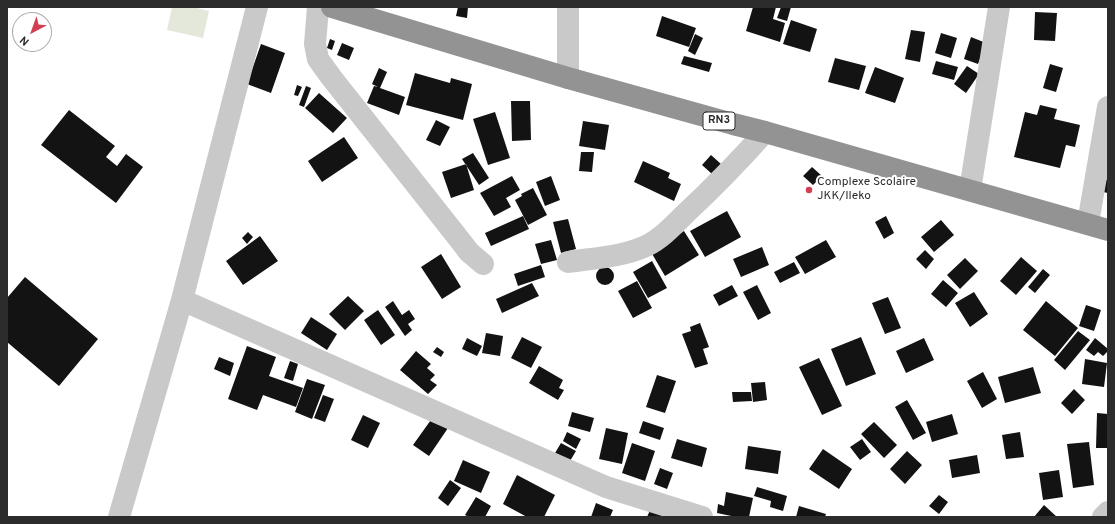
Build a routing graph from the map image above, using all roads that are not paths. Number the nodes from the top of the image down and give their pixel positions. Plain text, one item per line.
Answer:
1 (258, 7) edge
2 (318, 7) edge
3 (332, 7) edge
4 (568, 7) edge
5 (999, 7) edge
6 (379, 14) edge
7 (568, 78) junction
8 (1108, 107) edge
9 (733, 124) junction
10 (765, 132) junction
11 (745, 154) junction
12 (970, 190) junction
13 (1098, 227) edge
14 (568, 262) dead end
15 (483, 264) dead end
16 (182, 300) junction
17 (1108, 512) edge
18 (119, 517) edge
19 (702, 517) edge
20 (1103, 517) edge

1 - 16 street
2 - 15 street
3 - 6 highway, RN3
4 - 7 street
5 - 12 street
6 - 7 highway, RN3
7 - 9 highway, RN3
8 - 13 street
9 - 10 highway, RN3
9 - 11 street
10 - 11 street
10 - 12 highway, RN3
11 - 14 street
12 - 13 highway, RN3
16 - 18 street
16 - 19 street
17 - 20 street

